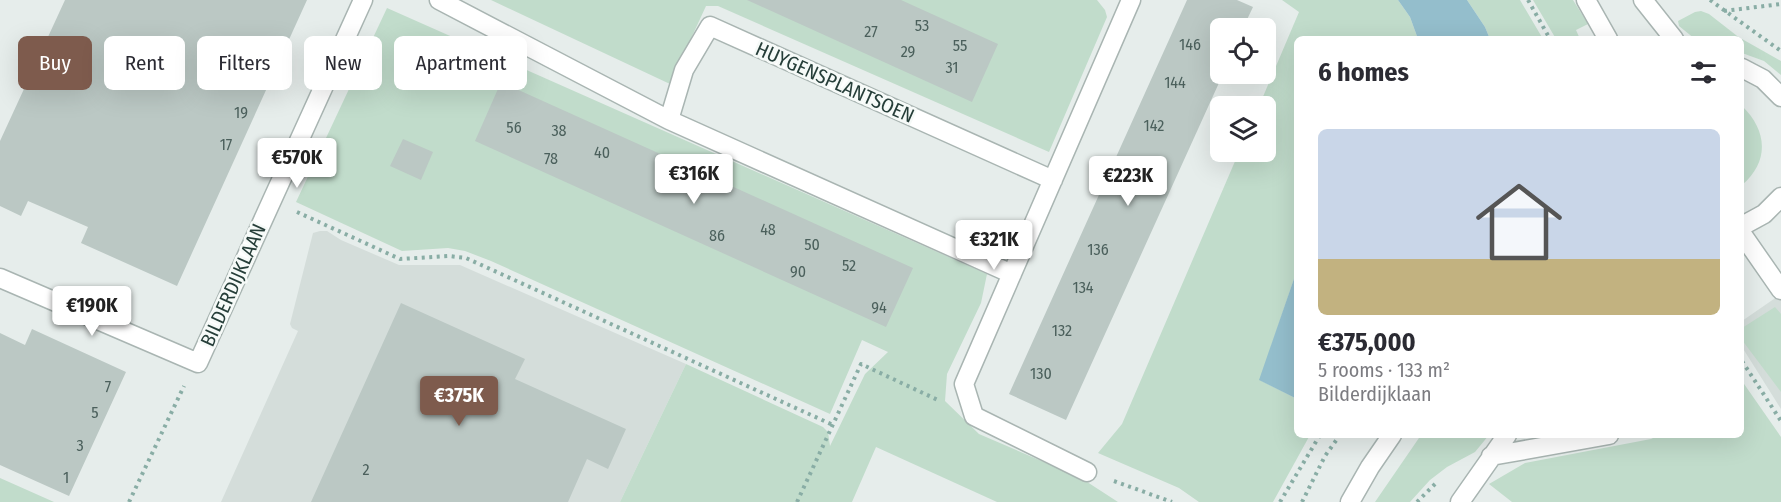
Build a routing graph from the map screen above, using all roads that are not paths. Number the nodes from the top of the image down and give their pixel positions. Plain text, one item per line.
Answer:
1 (363, 0) edge
2 (1131, 0) edge
3 (1586, 0) edge
4 (1643, 0) edge
5 (447, 2) edge
6 (1606, 36) edge
7 (1672, 36) edge
8 (1744, 69) edge
9 (1781, 97) edge
10 (669, 120) junction
11 (1053, 180) junction
12 (1781, 197) edge
13 (1744, 225) edge
14 (1744, 237) edge
15 (1012, 274) junction
16 (0, 278) edge
17 (1781, 290) edge
18 (1390, 438) edge
19 (1505, 438) edge
20 (1592, 438) edge
21 (1491, 456) junction
22 (1087, 472) road end
23 (1350, 502) edge
24 (1460, 502) edge

1 - 16 street, BILDERDIJKLAAN
2 - 11 street
3 - 6 street
4 - 7 street
5 - 10 street
8 - 9 street
10 - 11 street, HUYGENSPLANTSOEN
10 - 15 street
11 - 15 street
12 - 13 street
14 - 17 street
15 - 22 street
18 - 23 street
19 - 21 street
20 - 21 street
21 - 24 street

